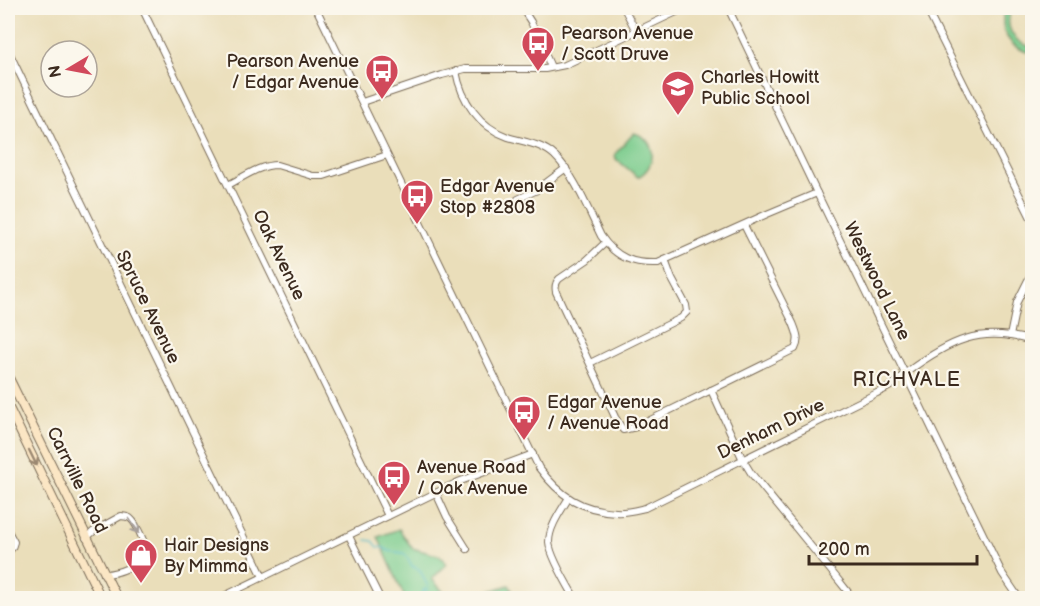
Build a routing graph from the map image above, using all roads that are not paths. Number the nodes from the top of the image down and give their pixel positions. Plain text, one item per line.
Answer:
1 (142, 8) edge
2 (316, 8) edge
3 (522, 8) edge
4 (624, 8) edge
5 (685, 8) edge
6 (728, 8) edge
7 (926, 8) edge
8 (636, 31) junction
9 (8, 50) edge
10 (551, 67) junction
11 (456, 71) junction
12 (362, 102) junction
13 (387, 155) junction
14 (566, 168) junction
15 (228, 185) junction
16 (817, 193) junction
17 (518, 200) dead end
18 (1032, 220) edge
19 (744, 225) junction
20 (605, 243) junction
21 (665, 260) junction
22 (1032, 265) edge
23 (1010, 336) junction
24 (1032, 341) edge
25 (590, 363) junction
26 (905, 373) junction
27 (8, 376) edge
28 (711, 390) junction
29 (8, 406) edge
30 (533, 454) junction
31 (743, 460) junction
32 (59, 479) junction
33 (46, 486) junction
34 (436, 493) junction
35 (568, 499) junction
36 (388, 516) junction
37 (8, 531) edge
38 (349, 536) junction
39 (86, 537) junction
40 (467, 549) dead end
41 (8, 552) edge
42 (104, 574) junction
43 (263, 577) junction
44 (100, 598) edge
45 (117, 598) edge
46 (220, 598) edge
47 (380, 598) edge
48 (575, 598) edge
49 (851, 598) edge
50 (1018, 598) edge

1 - 15 street, Oak Avenue
2 - 12 street, Denham Drive
3 - 10 street
4 - 8 street
5 - 8 street
6 - 16 street, Westwood Lane
7 - 18 street
8 - 10 street
9 - 43 street, Spruce Avenue
10 - 11 street
11 - 12 street
11 - 14 street
12 - 13 street, Denham Drive
13 - 15 street
13 - 30 street, Denham Drive
14 - 17 street
14 - 20 street
15 - 36 street, Oak Avenue
16 - 19 street
16 - 26 street, Westwood Lane
19 - 21 street
19 - 28 street
20 - 21 street
20 - 25 street
21 - 25 street
22 - 23 street
23 - 24 street, Denham Drive
23 - 26 street, Denham Drive
25 - 28 street
26 - 31 street, Denham Drive
26 - 50 street, Westwood Lane
27 - 32 main road, Carrville Road
28 - 31 street
29 -> 33 main road, Carrville Road
30 - 34 street
30 - 35 street, Denham Drive
31 - 35 street, Denham Drive
31 - 49 street
32 - 33 main road
32 - 39 main road, Carrville Road
33 - 44 main road, Carrville Road
34 - 36 street
34 - 40 street
35 - 48 street
36 - 38 street
37 - 41 street
38 - 43 street
38 - 47 street
39 - 42 main road, Carrville Road
39 -> 42 street
42 - 45 main road, Carrville Road
43 - 46 street

